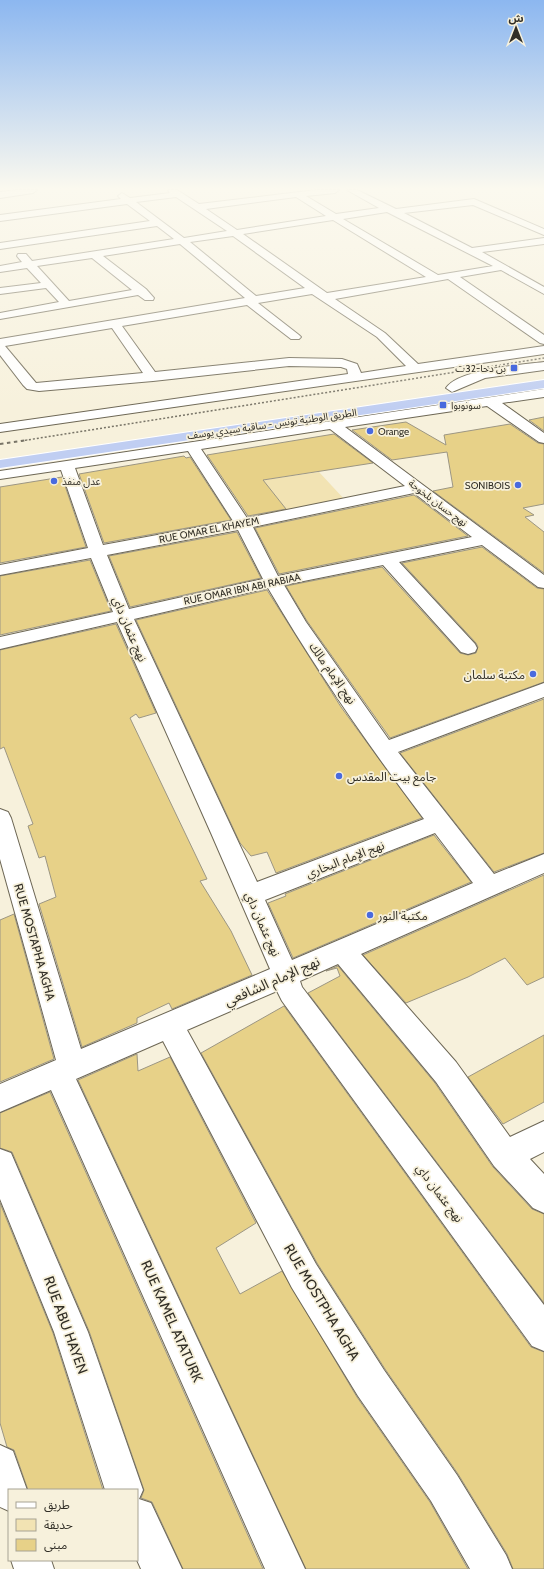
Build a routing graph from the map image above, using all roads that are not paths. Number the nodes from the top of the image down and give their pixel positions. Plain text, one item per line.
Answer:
1 (35, 263) edge
2 (106, 263) edge
3 (208, 263) edge
4 (277, 263) edge
5 (411, 263) edge
6 (500, 263) edge
7 (506, 263) edge
8 (30, 264) junction
9 (0, 269) edge
10 (452, 277) junction
11 (544, 278) edge
12 (437, 279) junction
13 (527, 280) junction
14 (47, 285) junction
15 (314, 290) junction
16 (0, 291) edge
17 (544, 291) edge
18 (142, 292) junction
19 (325, 297) junction
20 (251, 300) junction
21 (67, 305) junction
22 (169, 315) junction
23 (0, 316) edge
24 (115, 324) junction
25 (295, 337) dead end
26 (544, 340) edge
27 (0, 343) edge
28 (0, 347) edge
29 (544, 350) edge
30 (544, 366) edge
31 (415, 368) junction
32 (544, 374) edge
33 (355, 376) junction
34 (153, 377) junction
35 (544, 384) edge
36 (500, 386) junction
37 (452, 388) junction
38 (544, 393) edge
39 (491, 402) junction
40 (332, 424) junction
41 (0, 428) edge
42 (544, 439) edge
43 (192, 446) junction
44 (0, 453) edge
45 (0, 464) edge
46 (67, 465) junction
47 (0, 476) edge
48 (417, 488) junction
49 (243, 524) junction
50 (486, 539) junction
51 (97, 551) junction
52 (387, 559) junction
53 (0, 570) edge
54 (273, 582) junction
55 (544, 583) edge
56 (123, 615) junction
57 (0, 643) edge
58 (468, 648) dead end
59 (544, 690) edge
60 (386, 749) junction
61 (0, 818) edge
62 (439, 822) junction
63 (544, 863) edge
64 (492, 887) junction
65 (250, 895) junction
66 (342, 950) junction
67 (285, 974) junction
68 (169, 1025) junction
69 (65, 1070) junction
70 (0, 1098) edge
71 (544, 1136) edge
72 (505, 1155) junction
73 (0, 1164) edge
74 (544, 1197) edge
75 (544, 1334) edge
76 (0, 1464) edge
77 (8, 1489) edge
78 (124, 1489) edge
79 (138, 1519) edge
80 (162, 1569) edge
81 (285, 1569) edge
82 (492, 1569) edge

1 - 8 street
2 - 18 street
3 - 20 street
4 - 15 street
5 - 12 street
6 - 10 street
7 - 13 street
8 - 9 street
8 - 14 street
10 - 12 street
10 - 26 street
11 - 13 street
12 - 19 street
13 - 17 street
14 - 16 street
14 - 21 street
15 - 19 street
15 - 20 street
18 - 21 street
18 - 22 street
19 - 31 street
20 - 22 street
20 - 25 street
21 - 23 street
22 - 24 street
24 - 27 street
24 - 34 street
28 - 34 street
29 - 31 street
30 - 37 street
31 - 33 street
32 - 36 highway, الطريق الوطنية تونس - ساقية سيدي يوسف
33 - 34 street
33 - 41 street
35 - 36 highway, الطريق الوطنية تونس - ساقية سيدي يوسف
36 - 37 highway, الطريق الوطنية تونس - ساقية سيدي يوسف
36 - 45 highway, الطريق الوطنية تونس - ساقية سيدي يوسف
37 - 44 highway, الطريق الوطنية تونس - ساقية سيدي يوسف
38 - 39 street
39 - 40 street
39 - 42 street
40 - 43 street
40 - 48 street, نهج حسان بلخوجة
43 - 46 street
43 - 49 street, نهج الإمام مالك
46 - 47 street
46 - 51 street, نهج عثمان داي
48 - 49 street, RUE OMAR EL KHAYEM
48 - 50 street, نهج حسان بلخوجة
49 - 51 street, RUE OMAR EL KHAYEM
49 - 54 street, نهج الإمام مالك
50 - 52 street, RUE OMAR IBN ABI RABIAA
50 - 55 street, نهج حسان بلخوجة
51 - 53 street, RUE OMAR EL KHAYEM
51 - 56 street, نهج عثمان داي
52 - 54 street, RUE OMAR IBN ABI RABIAA
52 - 58 street
54 - 56 street, RUE OMAR IBN ABI RABIAA
54 - 60 street, نهج الإمام مالك
56 - 57 street, RUE OMAR IBN ABI RABIAA
56 - 65 street, نهج عثمان داي
59 - 60 street
60 - 62 street, نهج الإمام مالك
61 - 69 street, RUE MOSTAPHA AGHA
62 - 64 street, نهج الإمام مالك
62 - 65 street, نهج الإمام البخاري
63 - 64 street, نهج الإمام الشافعي
64 - 66 street, نهج الإمام الشافعي
65 - 67 street, نهج عثمان داي
66 - 67 street, نهج الإمام الشافعي
66 - 72 street
67 - 68 street, نهج الإمام الشافعي
67 - 75 street, نهج عثمان داي
68 - 69 street, نهج الإمام الشافعي
68 - 82 street, RUE MOSTPHA AGHA
69 - 70 street, نهج الإمام الشافعي
69 - 81 street, RUE KAMEL ATATURK
71 - 72 street
72 - 74 street
73 - 78 street, RUE ABU HAYEN
76 - 77 street
79 - 80 street

